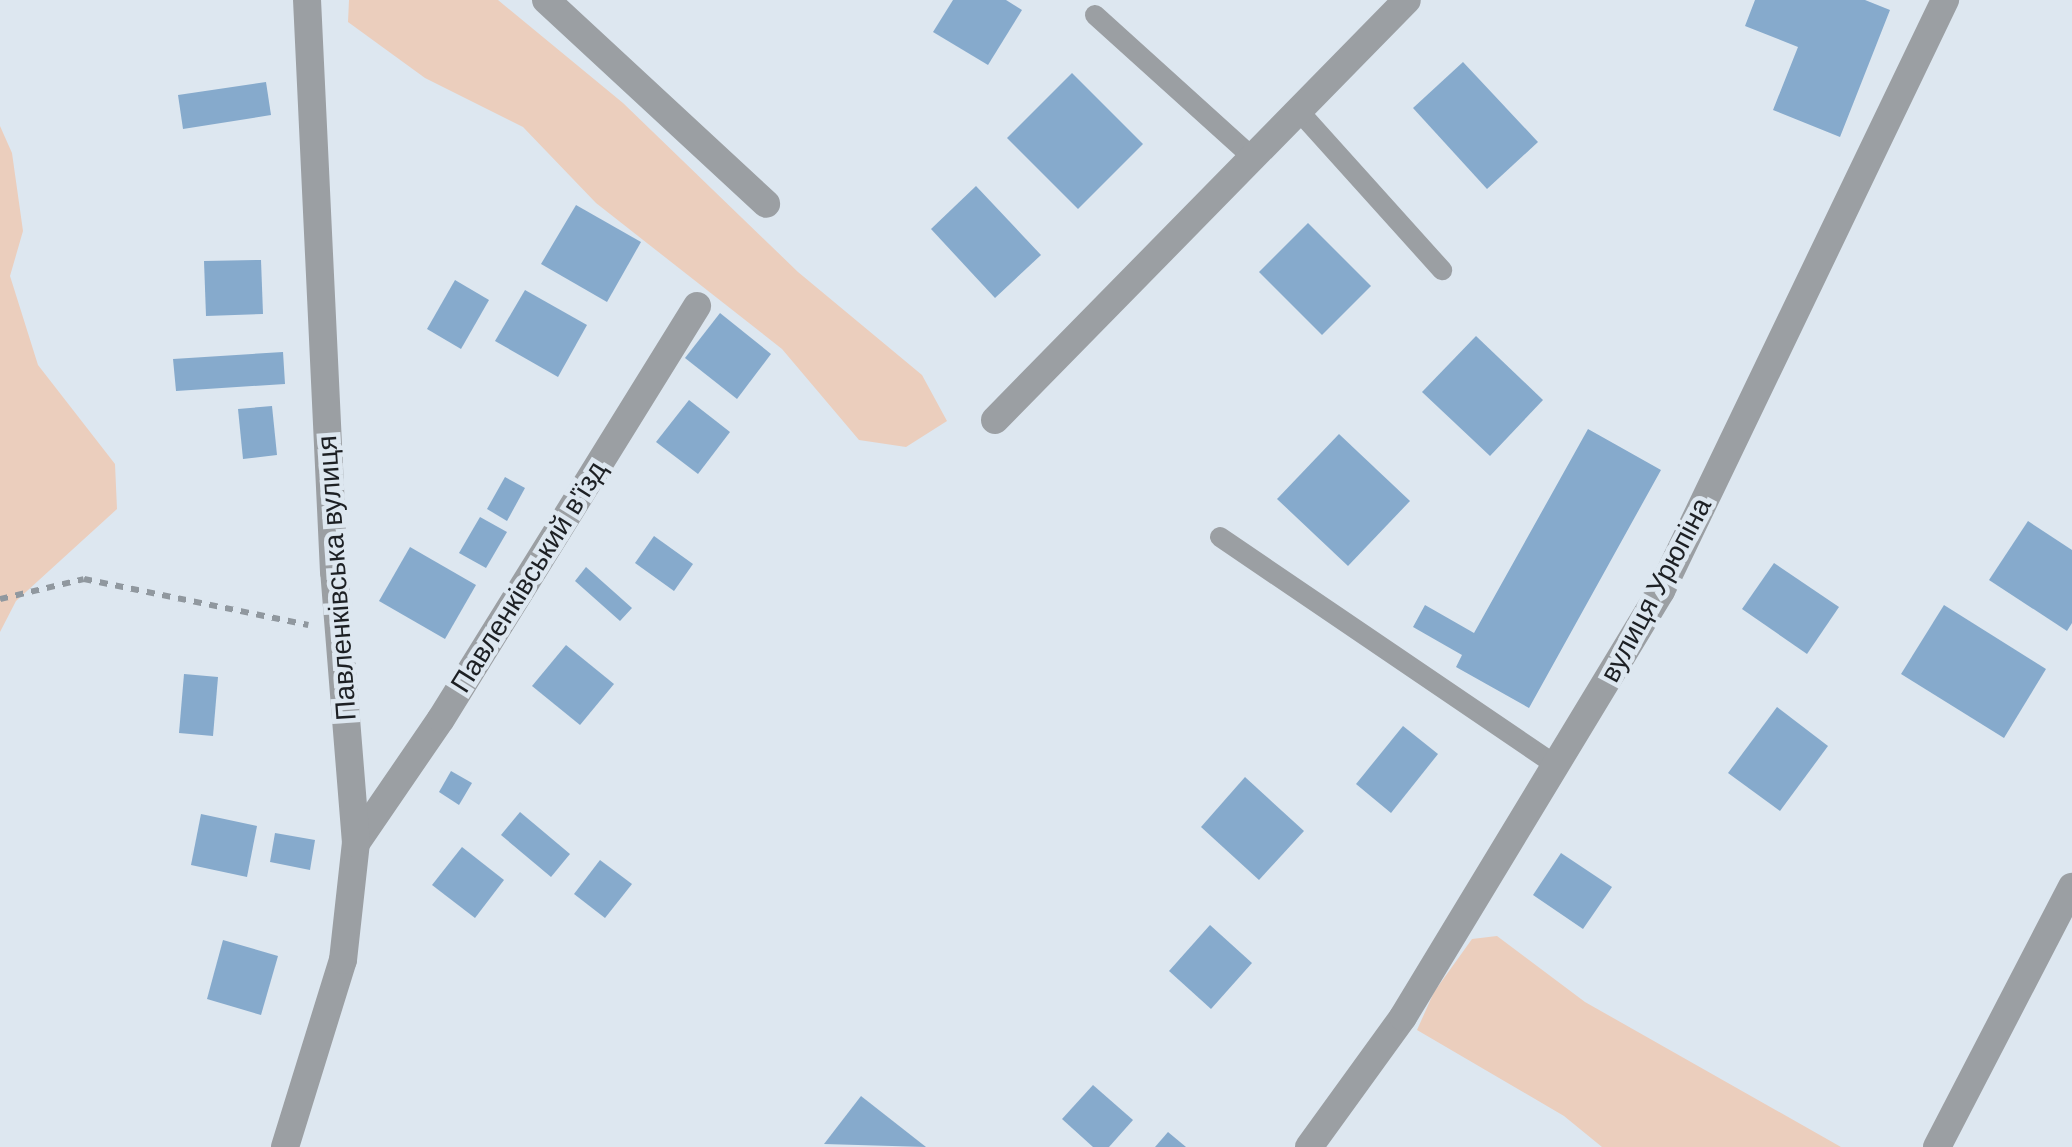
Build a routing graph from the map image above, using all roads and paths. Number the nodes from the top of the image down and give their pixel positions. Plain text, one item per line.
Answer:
1 (546, 0) edge
2 (1407, 0) edge
3 (1946, 0) edge
4 (308, 5) edge
5 (1095, 15) dead end
6 (1297, 108) junction
7 (1250, 155) junction
8 (766, 204) dead end
9 (1442, 270) dead end
10 (697, 306) dead end
11 (995, 420) dead end
12 (1220, 537) dead end
13 (0, 599) edge
14 (338, 631) junction
15 (1558, 767) junction
16 (356, 843) junction
17 (2072, 887) edge
18 (285, 1147) edge
19 (1309, 1147) edge
20 (1937, 1147) edge

1 - 8 street
2 - 6 street
3 - 15 street, вулиця Урюпіна
4 - 14 street, Павленківська вулиця
5 - 7 lane
6 - 7 street
6 - 9 lane
7 - 11 street
10 - 16 street, Павленківський в'їзд
12 - 15 lane
13 - 14 path
14 - 16 street, Павленківська вулиця
15 - 19 street, вулиця Урюпіна
16 - 18 street, Павленківська вулиця
17 - 20 street

